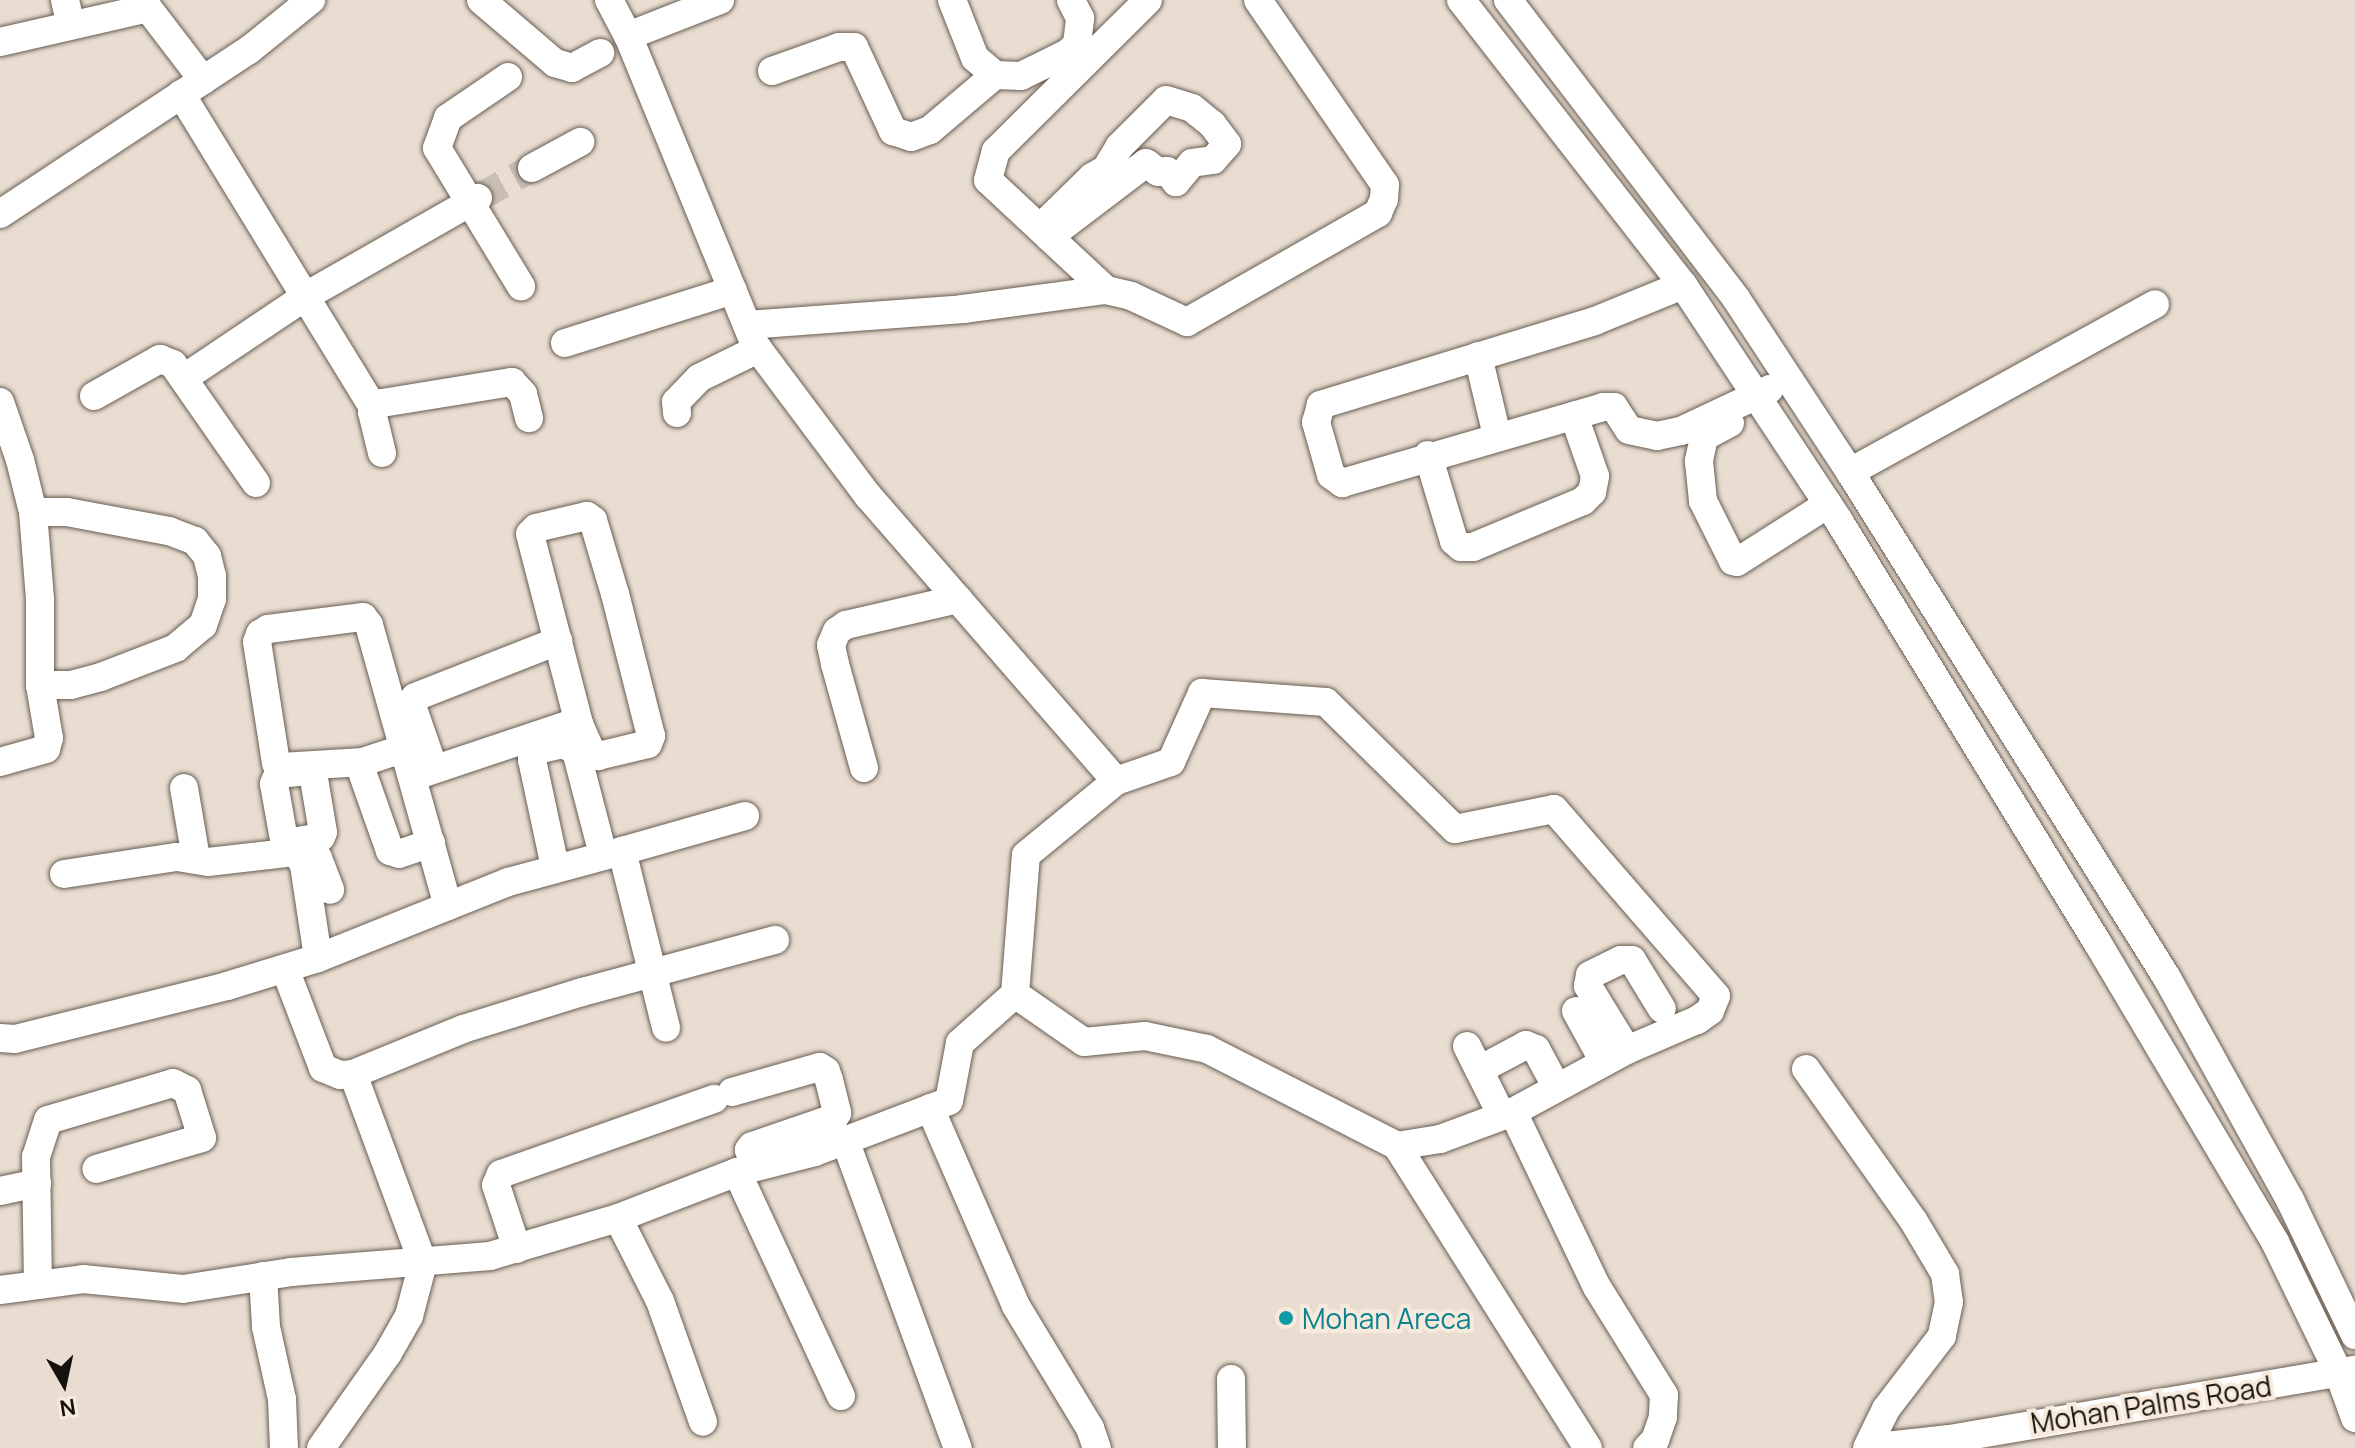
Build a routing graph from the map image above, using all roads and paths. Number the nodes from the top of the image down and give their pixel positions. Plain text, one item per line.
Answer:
1 (481, 0) edge
2 (609, 0) edge
3 (720, 0) edge
4 (952, 0) edge
5 (1071, 0) edge
6 (1148, 0) edge
7 (1258, 0) edge
8 (1461, 0) edge
9 (1508, 0) edge
10 (300, 4) edge
11 (68, 12) edge
12 (628, 36) junction
13 (0, 42) edge
14 (600, 53) dead end
15 (772, 71) dead end
16 (995, 75) junction
17 (508, 77) dead end
18 (192, 87) junction
19 (1612, 132) junction
20 (580, 142) dead end
21 (1581, 153) junction
22 (532, 168) tunnel mouth
23 (474, 200) junction
24 (0, 214) edge
25 (1044, 232) junction
26 (1683, 285) junction
27 (521, 286) dead end
28 (733, 290) junction
29 (1106, 290) junction
30 (306, 296) junction
31 (2155, 304) dead end
32 (753, 337) junction
33 (565, 343) dead end
34 (1478, 356) junction
35 (184, 378) junction
36 (1788, 378) junction
37 (94, 396) dead end
38 (1760, 401) junction
39 (0, 402) edge
40 (373, 407) junction
41 (677, 413) dead end
42 (1574, 416) junction
43 (529, 418) dead end
44 (1497, 436) junction
45 (382, 453) dead end
46 (1428, 455) junction
47 (1850, 472) junction
48 (256, 483) dead end
49 (1869, 502) junction
50 (33, 512) junction
51 (1833, 512) junction
52 (958, 599) junction
53 (558, 641) junction
54 (40, 685) junction
55 (579, 724) junction
56 (405, 748) junction
57 (0, 762) edge
58 (363, 762) junction
59 (864, 768) dead end
60 (423, 773) junction
61 (1116, 781) junction
62 (184, 788) dead end
63 (745, 816) dead end
64 (431, 843) junction
65 (290, 851) junction
66 (612, 853) junction
67 (196, 858) junction
68 (555, 867) junction
69 (64, 874) dead end
70 (330, 890) dead end
71 (448, 906) junction
72 (2132, 922) junction
73 (775, 940) dead end
74 (2097, 942) junction
75 (318, 958) junction
76 (285, 969) junction
77 (651, 973) junction
78 (1015, 994) junction
79 (1576, 1011) dead end
80 (666, 1028) dead end
81 (0, 1038) edge
82 (1618, 1051) junction
83 (1806, 1069) dead end
84 (353, 1074) junction
85 (1557, 1088) junction
86 (930, 1108) junction
87 (1508, 1114) junction
88 (845, 1140) junction
89 (1397, 1146) junction
90 (96, 1169) dead end
91 (746, 1169) junction
92 (37, 1183) junction
93 (0, 1191) edge
94 (618, 1218) junction
95 (517, 1249) junction
96 (423, 1263) junction
97 (263, 1276) junction
98 (38, 1285) junction
99 (0, 1290) edge
100 (2355, 1335) edge
101 (2347, 1372) edge
102 (1231, 1379) dead end
103 (841, 1396) dead end
104 (2355, 1418) edge
105 (703, 1422) dead end
106 (284, 1448) edge
107 (321, 1448) edge
108 (958, 1448) edge
109 (1097, 1448) edge
110 (1232, 1448) edge
111 (1588, 1448) edge
112 (1647, 1448) edge
113 (1868, 1448) edge

1 - 14 street
2 - 12 street
3 - 12 street
4 - 16 street
5 - 16 street
6 - 25 street
7 - 29 street
8 - 21 street
9 - 19 street
10 - 18 street
11 - 13 street
11 - 18 street
12 - 28 street
15 - 16 street
17 - 23 street
18 - 24 street
18 - 30 street
19 - 21 street
19 - 36 street
20 - 22 street
21 - 26 street
23 - 27 street
23 - 30 street
25 - 25 street
25 - 29 street
26 - 34 street
26 - 38 street
28 - 32 street
28 - 33 street
29 - 32 street
30 - 35 street
30 - 40 street
31 - 47 street
32 - 41 street
32 - 52 street
34 - 44 street
34 - 46 street
35 - 37 street
35 - 48 street
36 - 38 street
36 - 47 street
38 - 42 street
38 - 51 street
38 - 51 street
39 - 50 street
40 - 43 street
40 - 45 street
42 - 44 street
42 - 46 street
44 - 46 street
47 - 49 street
49 - 51 street
49 - 72 street
50 - 54 street
50 - 54 street
51 - 74 street
52 - 59 street
52 - 61 street
53 - 55 street
53 - 55 street
53 - 60 street
54 - 57 street
55 - 60 street
56 - 58 street
56 - 58 street
56 - 60 street
58 - 64 street
60 - 64 street
61 - 78 street
61 - 82 street
62 - 67 street
63 - 66 street
64 - 71 street
65 - 67 street
65 - 70 street
65 - 75 street
66 - 68 street
66 - 68 street
66 - 77 street
67 - 69 street
68 - 71 street
71 - 75 street
72 - 74 street
72 - 100 street
73 - 77 street
74 - 101 street
75 - 76 street
76 - 81 street
76 - 84 street
77 - 80 street
77 - 84 street
78 - 86 street
78 - 89 street
79 - 82 street
82 - 82 street
82 - 85 street
83 - 113 street
84 - 96 street
85 - 87 street
85 - 87 street
86 - 88 street
86 - 109 street
87 - 89 street
87 - 112 street
88 - 91 street
88 - 108 street
89 - 111 street
90 - 92 street
91 - 94 street
91 - 95 street
91 - 103 street
92 - 93 street
92 - 98 street
94 - 95 street
94 - 105 street
95 - 96 street
96 - 97 street
96 - 107 street
97 - 98 street
97 - 106 street
98 - 99 street
101 - 104 street
101 - 113 street, Mohan Palms Road
102 - 110 street

